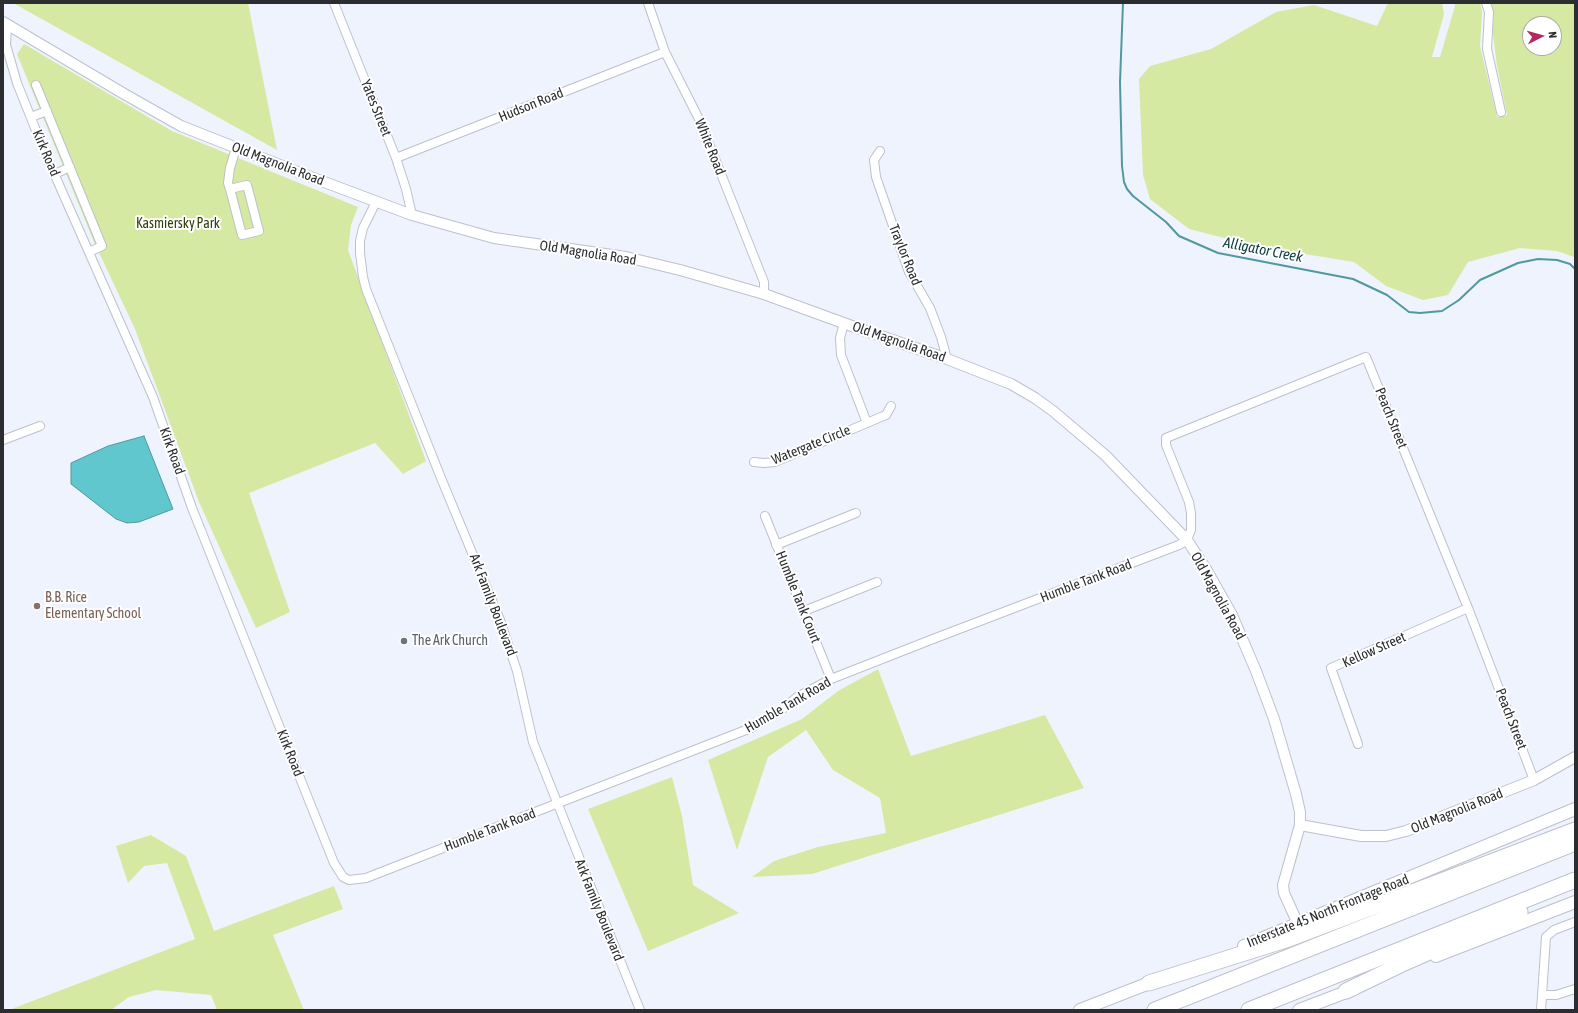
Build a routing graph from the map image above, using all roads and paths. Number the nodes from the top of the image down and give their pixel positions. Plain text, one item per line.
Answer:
1 (334, 3) edge
2 (648, 3) edge
3 (1486, 3) edge
4 (5, 24) edge
5 (665, 52) junction
6 (36, 85) dead end
7 (47, 111) junction
8 (1501, 112) dead end
9 (31, 117) junction
10 (236, 148) junction
11 (880, 151) dead end
12 (396, 158) junction
13 (70, 167) junction
14 (54, 174) junction
15 (230, 189) junction
16 (376, 202) junction
17 (412, 215) junction
18 (89, 252) junction
19 (764, 294) junction
20 (844, 323) junction
21 (947, 359) junction
22 (890, 406) dead end
23 (867, 423) junction
24 (40, 426) dead end
25 (3, 440) edge
26 (754, 462) dead end
27 (856, 513) dead end
28 (765, 516) dead end
29 (1187, 540) junction
30 (776, 545) junction
31 (877, 582) dead end
32 (1468, 608) junction
33 (804, 611) junction
34 (831, 679) junction
35 (1358, 744) dead end
36 (1575, 757) edge
37 (1534, 780) junction
38 (557, 804) junction
39 (1575, 809) edge
40 (1300, 825) junction
41 (1575, 830) edge
42 (1575, 843) edge
43 (343, 877) joint
44 (1575, 880) edge
45 (1575, 886) edge
46 (1575, 902) edge
47 (1575, 922) edge
48 (1298, 924) junction
49 (1149, 983) junction
50 (1575, 988) edge
51 (1346, 991) junction
52 (1543, 995) junction
53 (640, 1010) edge
54 (1080, 1010) edge
55 (1155, 1010) edge
56 (1248, 1010) edge
57 (1299, 1010) edge
58 (1541, 1010) edge

1 - 12 street, Yates Street
2 - 5 street, White Road
3 - 8 street
4 - 9 street, Kirk Road
4 - 10 street, Old Magnolia Road
5 - 12 street, Hudson Road
5 - 19 street, White Road
6 - 7 street
7 - 9 street
7 - 13 street
9 - 14 street, Kirk Road
10 - 15 street
10 - 16 street, Old Magnolia Road
11 - 21 street, Traylor Road
12 - 17 street, Yates Street
13 - 14 street
13 - 18 street
14 - 18 street, Kirk Road
15 - 15 street
16 - 17 street, Old Magnolia Road
16 - 38 street, Ark Family Boulevard
17 - 19 street, Old Magnolia Road
18 - 43 street, Kirk Road
19 - 20 street, Old Magnolia Road
20 - 21 street, Old Magnolia Road
20 - 23 street, Watergate Circle
21 - 29 street, Old Magnolia Road
22 - 23 street, Watergate Circle
23 - 26 street, Watergate Circle
24 - 25 street
27 - 30 street
28 - 30 street, Humble Tank Court
29 - 32 street, Peach Street
29 - 34 street, Humble Tank Road
29 - 40 street, Old Magnolia Road
30 - 33 street, Humble Tank Court
31 - 33 street
32 - 35 street, Kellow Street
32 - 37 street, Peach Street
33 - 34 street, Humble Tank Court
34 - 38 street, Humble Tank Road
36 - 37 street, Old Magnolia Road
37 - 40 street, Old Magnolia Road
38 - 43 street, Humble Tank Road
38 - 53 street, Ark Family Boulevard
39 - 48 main road, Interstate 45 North Frontage Road
40 - 48 street
41 - 49 highway
42 - 55 highway
44 - 56 highway
45 - 51 highway
46 - 51 main road
47 - 52 street
48 - 49 main road, Interstate 45 North Frontage Road
49 - 54 main road, Interstate 45 North Frontage Road
50 - 52 street
51 - 57 main road
52 - 58 street

